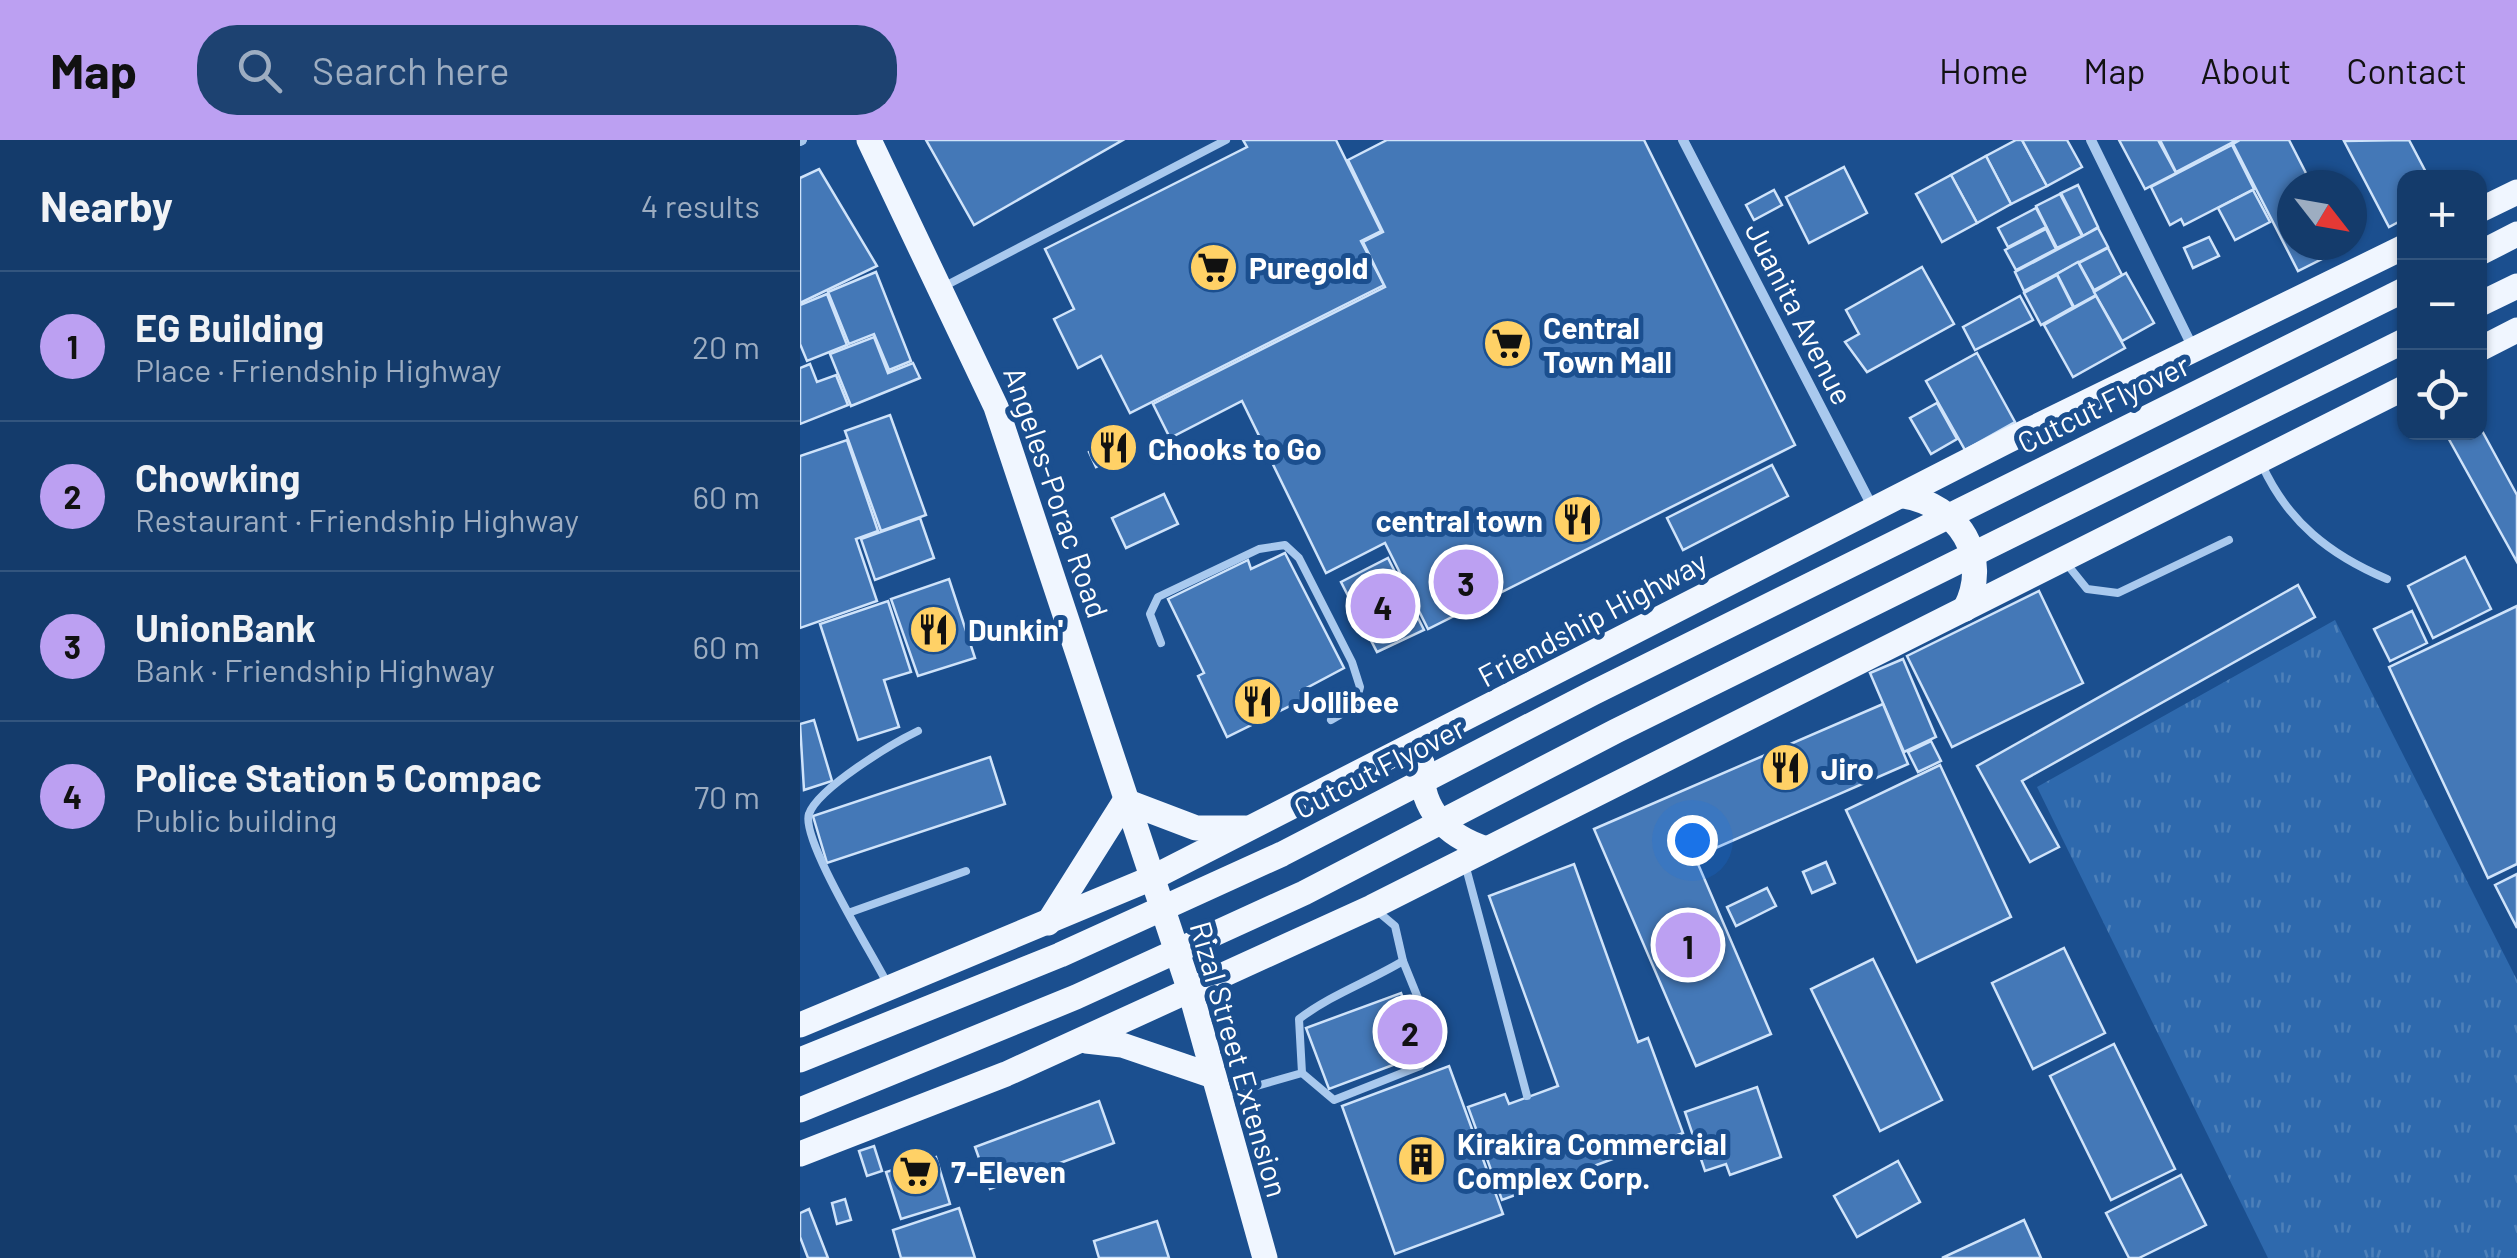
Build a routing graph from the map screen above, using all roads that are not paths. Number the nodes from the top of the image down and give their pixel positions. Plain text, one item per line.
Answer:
1 (868, 140) edge
2 (1226, 140) edge
3 (1683, 140) edge
4 (2090, 140) edge
5 (2517, 192) edge
6 (2487, 207) edge
7 (2517, 234) edge
8 (2487, 249) edge
9 (2397, 251) edge
10 (2517, 286) edge
11 (942, 288) junction
12 (2397, 293) edge
13 (2487, 301) edge
14 (2517, 330) edge
15 (2397, 344) edge
16 (2487, 346) edge
17 (2195, 351) junction
18 (2397, 392) edge
19 (2260, 460) junction
20 (1904, 496) junction
21 (1874, 509) junction
22 (2229, 540) dead end
23 (2064, 559) junction
24 (2387, 578) dead end
25 (1965, 609) junction
26 (1161, 643) dead end
27 (1330, 720) dead end
28 (918, 731) dead end
29 (1430, 739) junction
30 (1125, 801) junction
31 (1255, 827) junction
32 (1476, 855) junction
33 (966, 871) dead end
34 (1152, 878) junction
35 (1372, 908) junction
36 (851, 912) junction
37 (1048, 924) junction
38 (1403, 961) junction
39 (890, 989) junction
40 (1190, 994) junction
41 (800, 1025) edge
42 (1081, 1041) junction
43 (800, 1060) edge
44 (1302, 1073) junction
45 (1216, 1086) junction
46 (1527, 1096) dead end
47 (800, 1110) edge
48 (800, 1154) edge
49 (1265, 1258) edge

1 - 11 main road, Angeles-Porac Road
2 - 11 lane
3 - 21 street, Juanita Avenue
4 - 17 street
5 - 6 main road
7 - 8 main road
9 - 17 main road, Friendship Highway
10 - 13 main road
11 - 30 main road, Angeles-Porac Road
12 - 43 main road, Cutcut Flyover, bridge
14 - 16 main road
15 - 47 main road, bridge
17 - 20 main road, Friendship Highway
18 - 19 main road
19 - 23 main road
19 - 24 lane
20 - 21 main road, Friendship Highway
20 - 25 main road
21 - 29 main road, Friendship Highway
22 - 23 lane
23 - 25 main road
25 - 32 main road
26 - 27 lane
28 - 36 lane
29 - 31 main road, Friendship Highway
29 - 32 main road
30 - 31 main road
30 - 34 main road, Angeles-Porac Road
30 - 37 main road
31 - 34 main road, Friendship Highway
32 - 35 main road
32 - 46 lane
33 - 36 lane
34 - 37 main road, Friendship Highway
34 - 40 main road, Rizal Street Extension
35 - 38 lane
35 - 40 main road
36 - 39 lane
37 - 39 main road, Friendship Highway
38 - 44 lane
38 - 44 lane
39 - 41 main road, Friendship Highway
40 - 42 main road
40 - 45 main road, Rizal Street Extension
42 - 45 main road
42 - 48 main road
44 - 45 lane
45 - 49 main road, Rizal Street Extension

